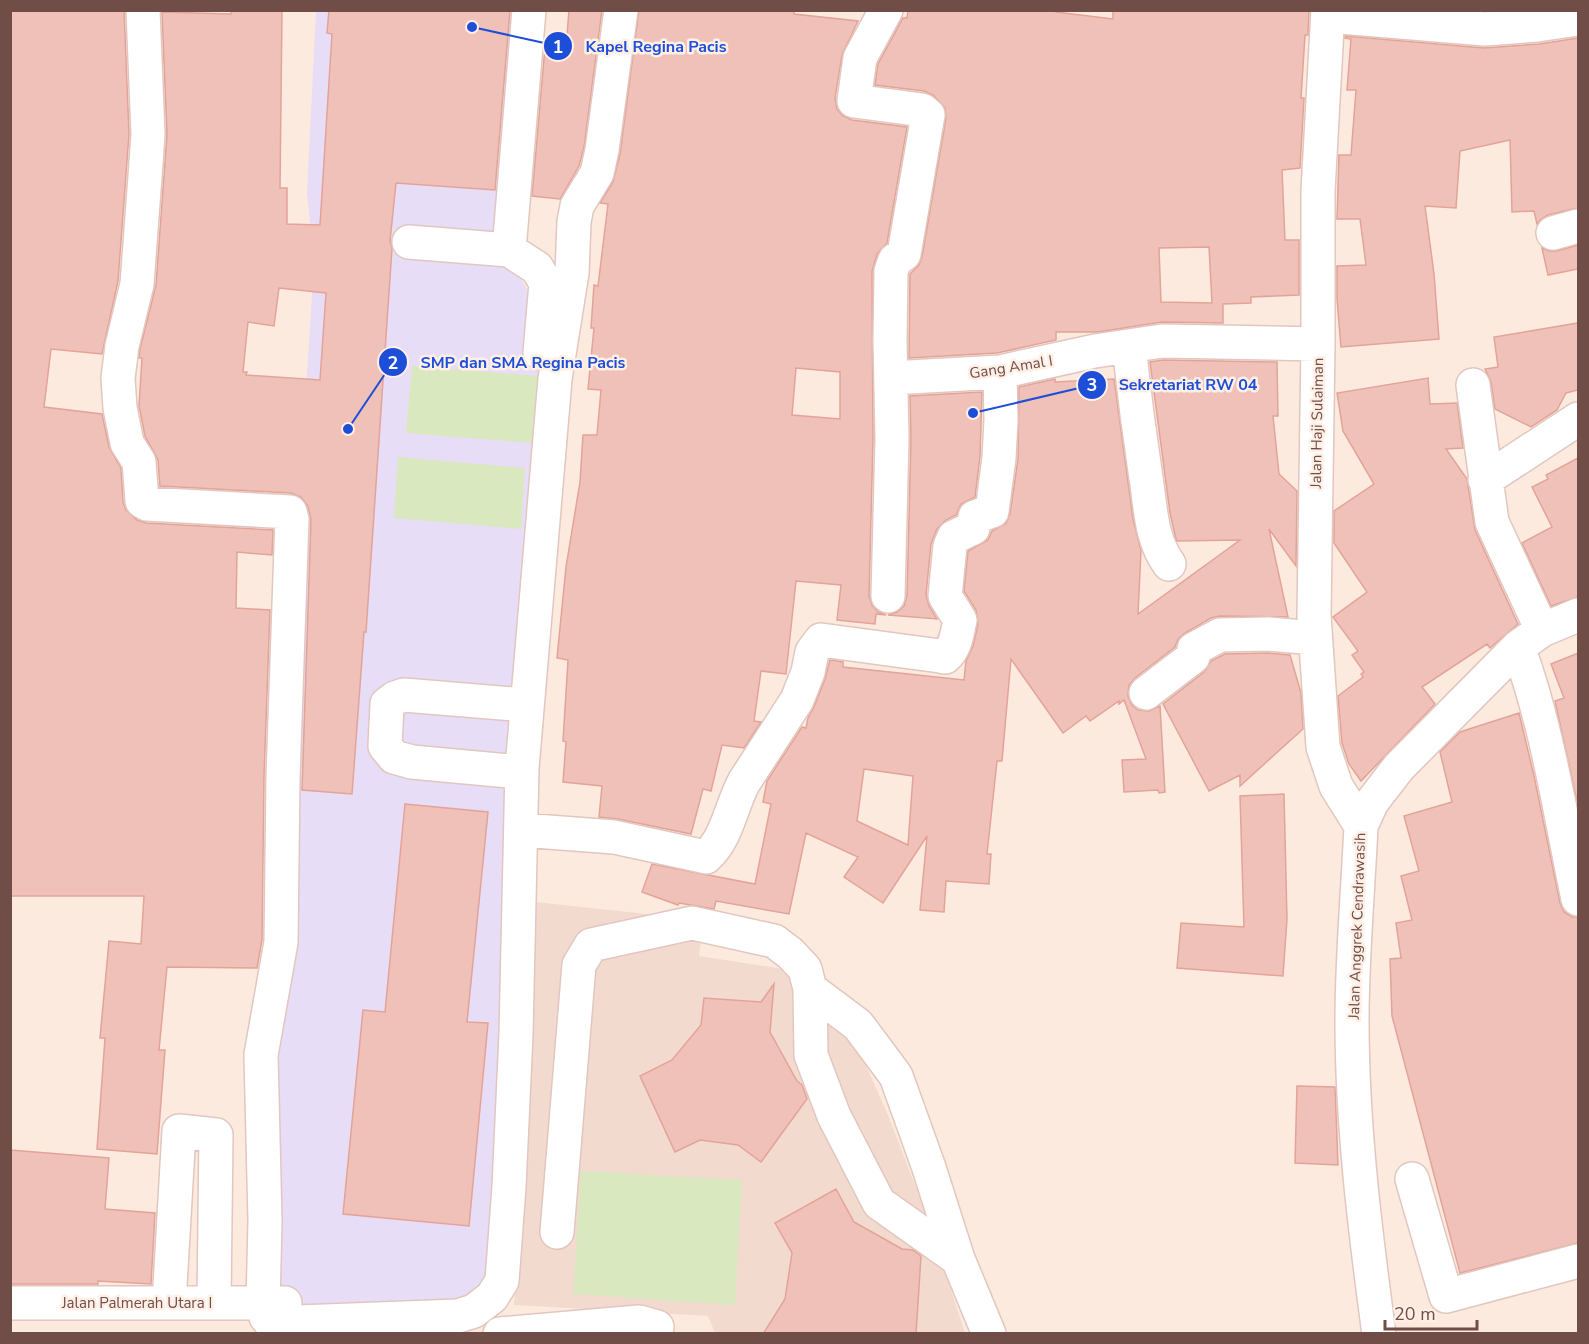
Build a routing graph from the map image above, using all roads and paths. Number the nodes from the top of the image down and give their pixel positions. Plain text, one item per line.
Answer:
1 (143, 10) edge
2 (528, 10) edge
3 (621, 10) edge
4 (886, 10) edge
5 (1328, 13) edge
6 (1578, 19) edge
7 (409, 242) dead end
8 (509, 250) junction
9 (1318, 344) junction
10 (1130, 347) junction
11 (1000, 372) junction
12 (891, 378) junction
13 (1473, 384) dead end
14 (1578, 419) edge
15 (1485, 480) junction
16 (1169, 564) dead end
17 (888, 596) dead end
18 (1578, 615) edge
19 (1315, 638) junction
20 (1530, 639) junction
21 (1146, 693) dead end
22 (513, 704) junction
23 (509, 771) junction
24 (1361, 826) junction
25 (522, 830) junction
26 (1578, 899) edge
27 (810, 989) junction
28 (1412, 1179) dead end
29 (557, 1232) dead end
30 (958, 1259) junction
31 (1578, 1261) edge
32 (10, 1303) edge
33 (169, 1303) junction
34 (214, 1303) junction
35 (266, 1318) edge
36 (657, 1327) dead end
37 (500, 1334) edge
38 (988, 1334) edge
39 (1379, 1334) edge

1 - 35 street
2 - 8 street
3 - 25 street
4 - 12 street
5 - 6 street
5 - 9 street, Jalan Haji Sulaiman
7 - 8 street
8 - 22 street
9 - 10 street, Gang Amal I
9 - 19 street, Jalan Haji Sulaiman
10 - 11 street, Gang Amal I
10 - 16 street
11 - 12 street, Gang Amal I
11 - 25 street
12 - 17 street
13 - 15 street
14 - 15 street
15 - 20 street
18 - 20 street, Jalan Anggrek Cendrawasih
19 - 21 street
19 - 24 street, Jalan Haji Sulaiman
20 - 24 street, Jalan Anggrek Cendrawasih
20 - 26 street
22 - 23 street
22 - 23 street
23 - 35 street
24 - 39 street, Jalan Anggrek Cendrawasih
25 - 35 street
27 - 29 street
27 - 30 street
27 - 30 street
28 - 31 street
30 - 38 street
32 - 33 street, Jalan Palmerah Utara I
33 - 34 street, Jalan Palmerah Utara I
33 - 34 street
34 - 35 street, Jalan Palmerah Utara I
36 - 37 street

